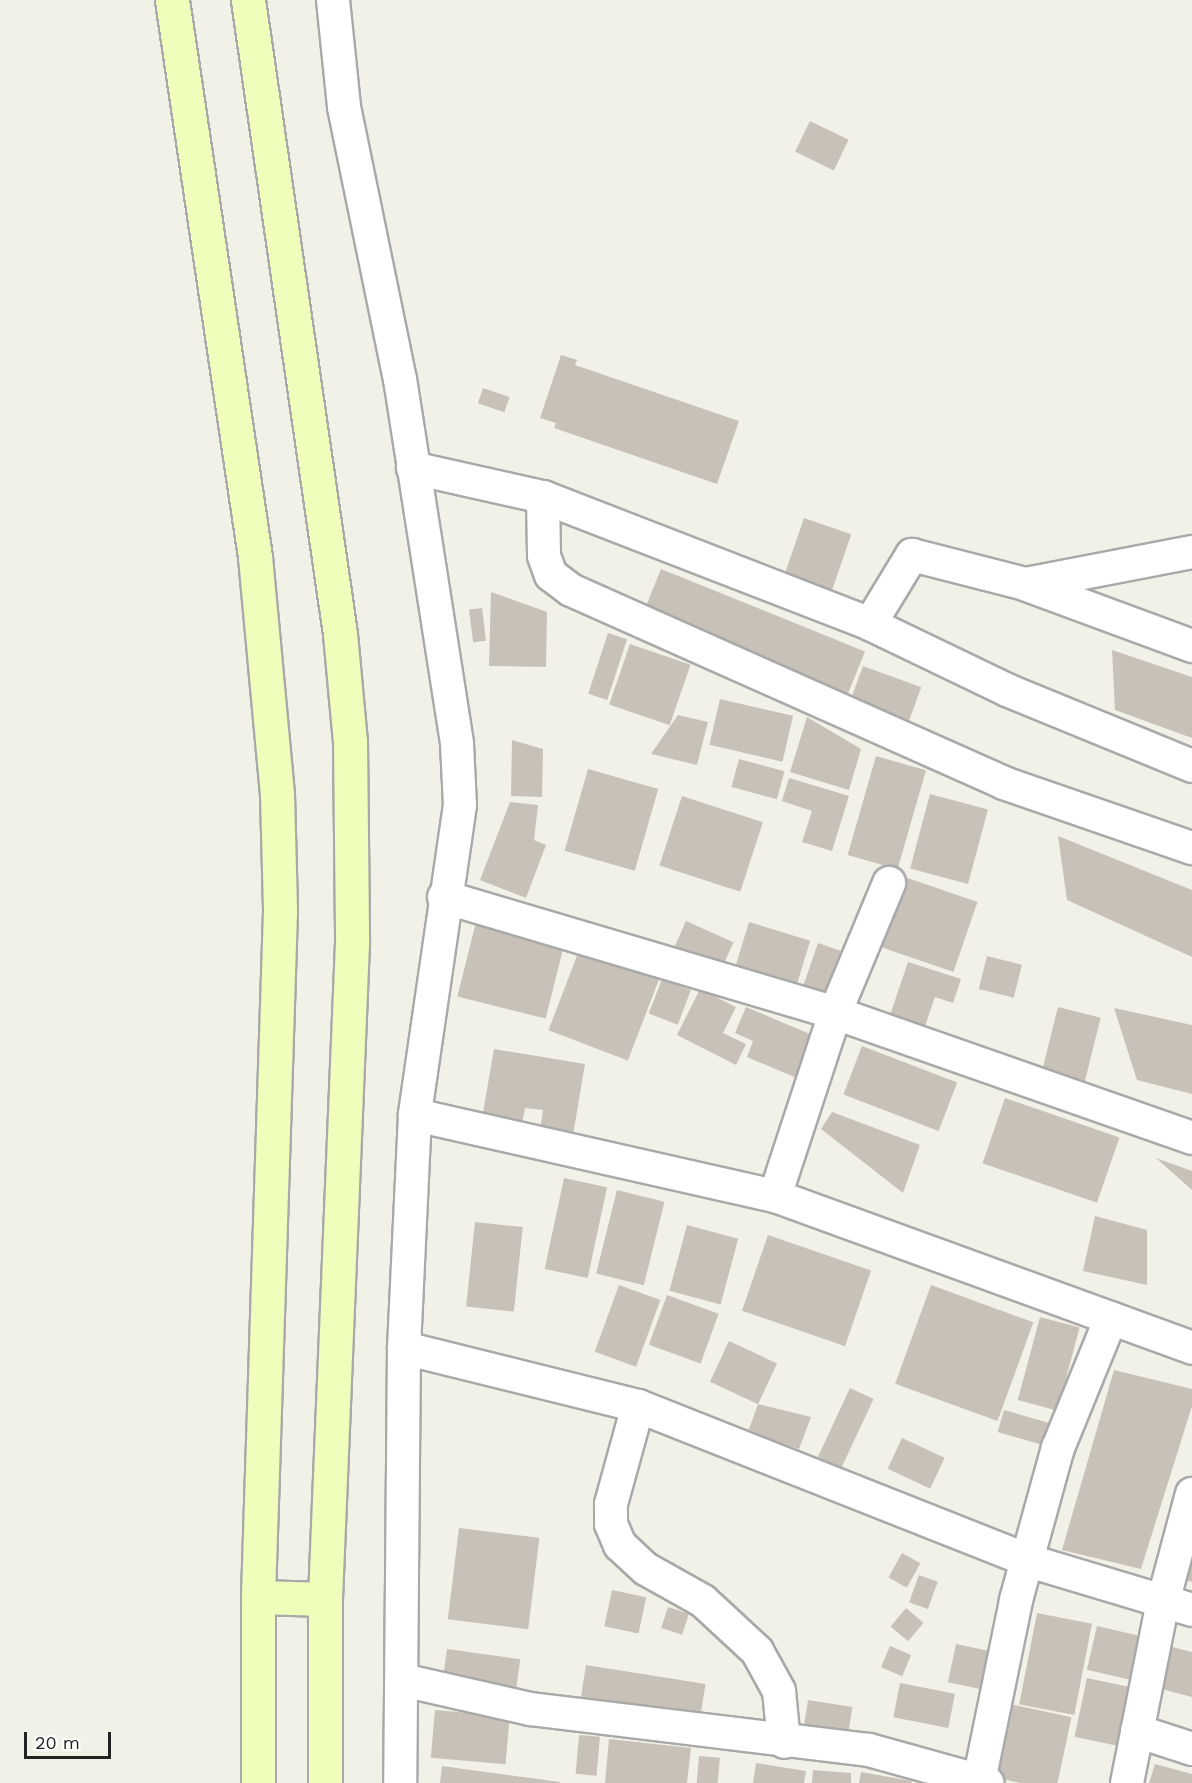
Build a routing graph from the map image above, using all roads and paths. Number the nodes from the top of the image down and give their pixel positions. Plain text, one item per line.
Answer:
1 (171, 0) edge
2 (248, 0) edge
3 (333, 0) edge
4 (413, 468) junction
5 (543, 497) junction
6 (1192, 552) edge
7 (1026, 584) junction
8 (870, 624) junction
9 (1192, 646) edge
10 (1192, 766) edge
11 (1192, 848) edge
12 (889, 883) dead end
13 (444, 897) junction
14 (835, 1013) junction
15 (415, 1115) junction
16 (1192, 1138) edge
17 (775, 1197) junction
18 (1111, 1318) junction
19 (404, 1348) junction
20 (1192, 1348) edge
21 (638, 1406) junction
22 (1192, 1494) edge
23 (1029, 1562) junction
24 (258, 1597) junction
25 (325, 1599) junction
26 (1178, 1606) edge
27 (402, 1680) junction
28 (1137, 1731) junction
29 (784, 1742) junction
30 (1192, 1749) edge
31 (984, 1782) edge
32 (258, 1783) edge
33 (325, 1783) edge
34 (400, 1783) edge
35 (1127, 1783) edge

1 - 24 main road
2 - 25 main road
3 - 4 street
4 - 5 street
4 - 13 street
5 - 8 street
5 - 11 street
6 - 7 street
7 - 8 street
7 - 9 street
8 - 10 street
12 - 14 street
13 - 14 street
13 - 15 street
14 - 16 street
14 - 17 street
15 - 17 street
15 - 19 street
17 - 18 street
18 - 20 street
18 - 23 street
19 - 21 street
19 - 27 street
21 - 23 street
21 - 29 street
22 - 26 street
23 - 26 street
23 - 31 street
24 - 25 main road
24 - 32 main road
25 - 33 main road
26 - 28 street
27 - 29 street
27 - 34 street
28 - 30 street
28 - 35 street
29 - 31 street

